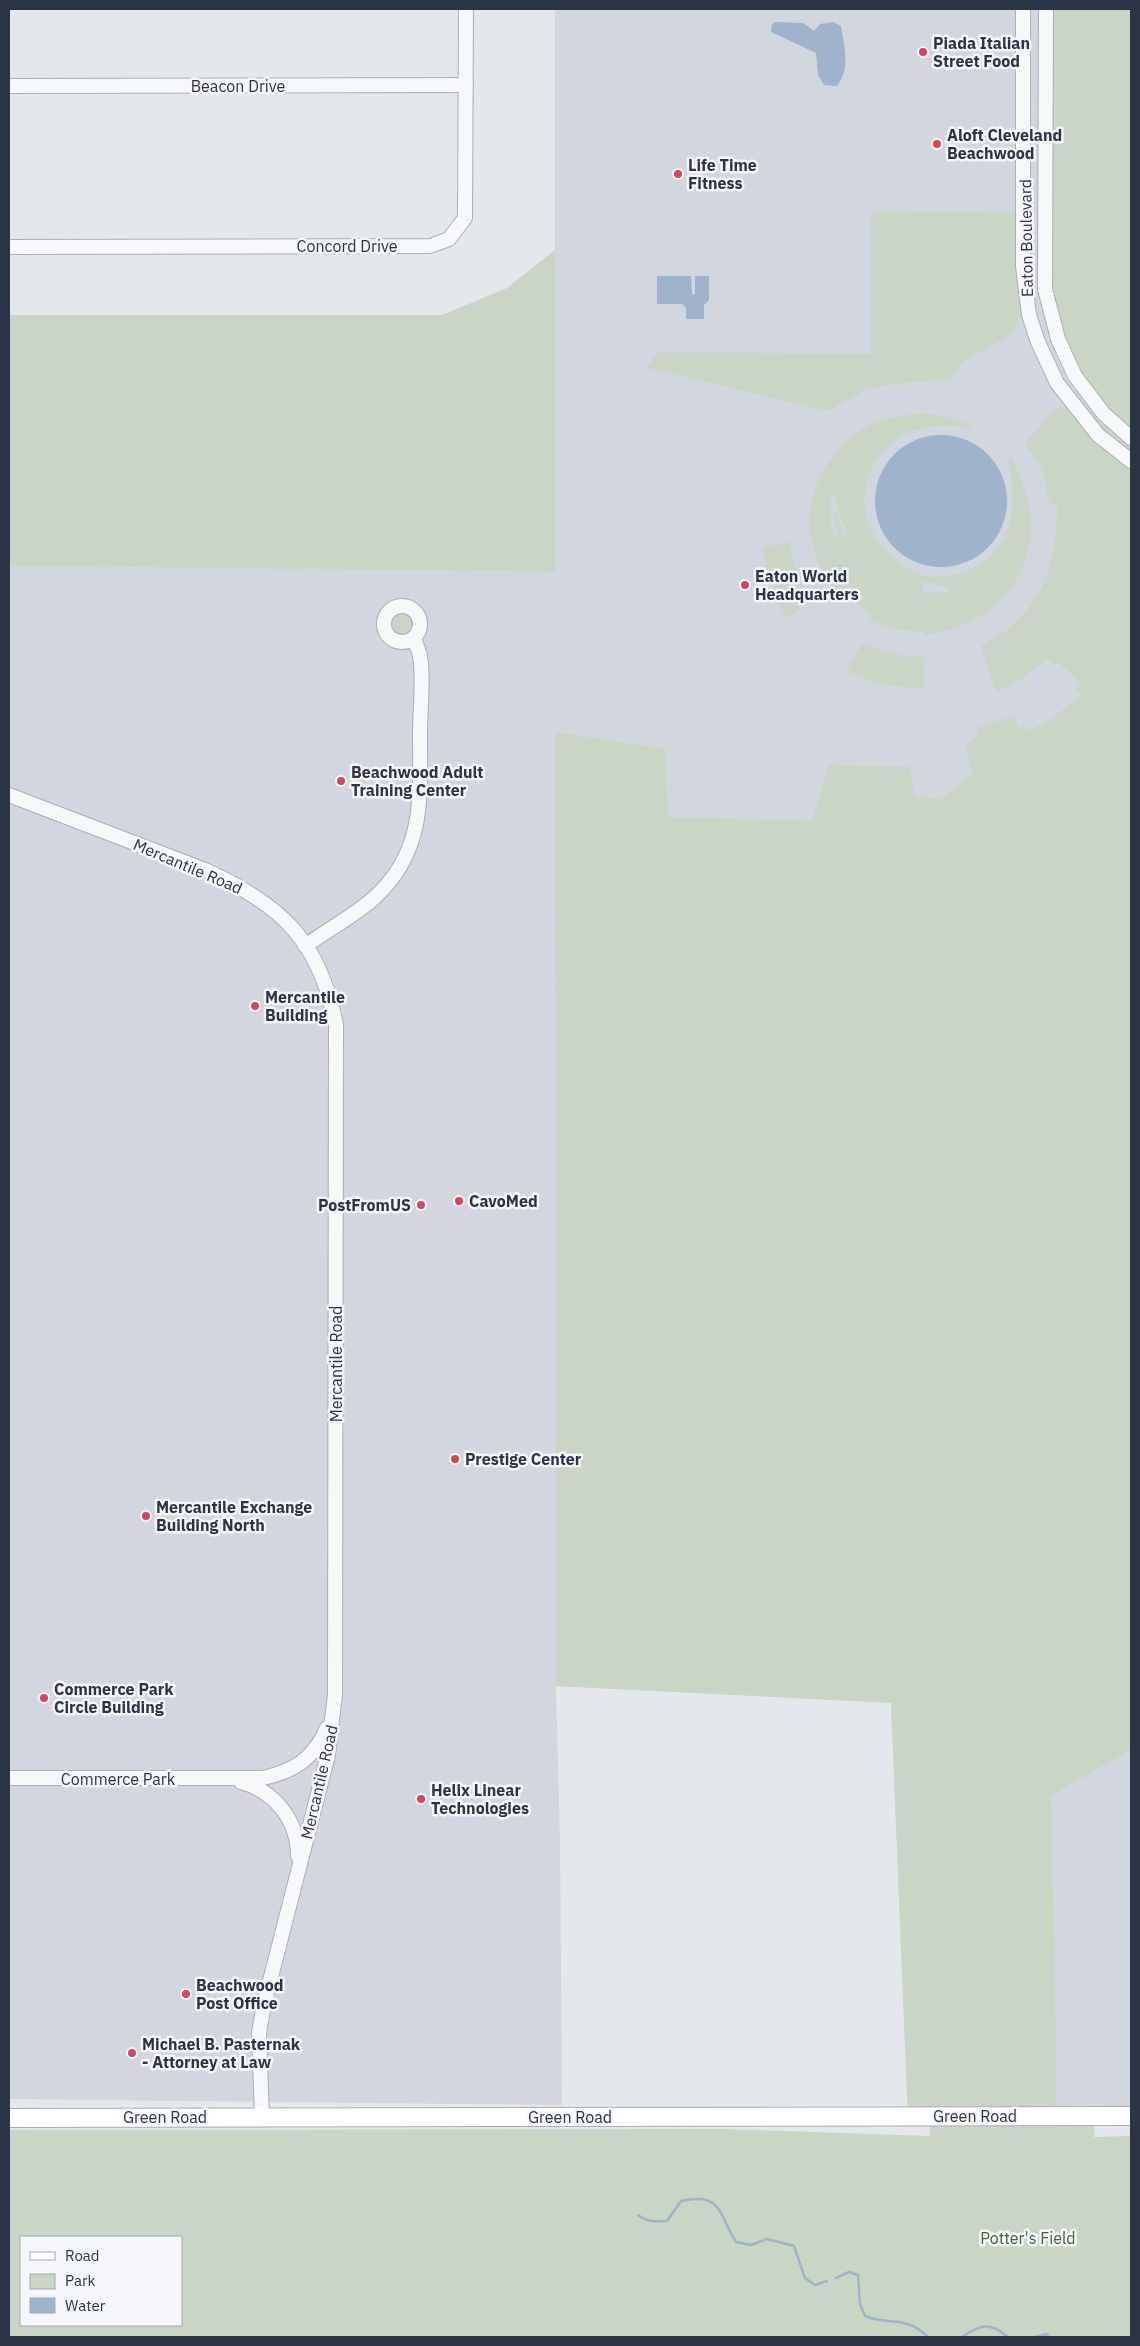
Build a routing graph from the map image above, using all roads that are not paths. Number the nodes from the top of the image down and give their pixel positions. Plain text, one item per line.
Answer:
1 (466, 9) edge
2 (1023, 9) edge
3 (1046, 9) edge
4 (466, 85) junction
5 (9, 86) edge
6 (9, 247) edge
7 (1131, 438) edge
8 (1131, 461) edge
9 (414, 639) dead end
10 (9, 795) edge
11 (305, 946) junction
12 (334, 1711) junction
13 (9, 1778) edge
14 (228, 1779) junction
15 (299, 1869) junction
16 (1131, 2116) edge
17 (262, 2117) junction
18 (9, 2118) edge

1 - 4 street, Concord Drive
2 - 8 street, Eaton Boulevard
3 - 7 street, Eaton Boulevard
4 - 5 street, Beacon Drive
4 - 6 street, Concord Drive
9 - 11 street
10 - 11 street, Mercantile Road
11 - 12 street, Mercantile Road
12 - 14 street, Commerce Park
12 - 15 street, Mercantile Road
13 - 14 street, Commerce Park
14 - 15 street, Commerce Park
15 - 17 street, Mercantile Road
16 - 17 main road, Green Road
17 - 18 main road, Green Road

